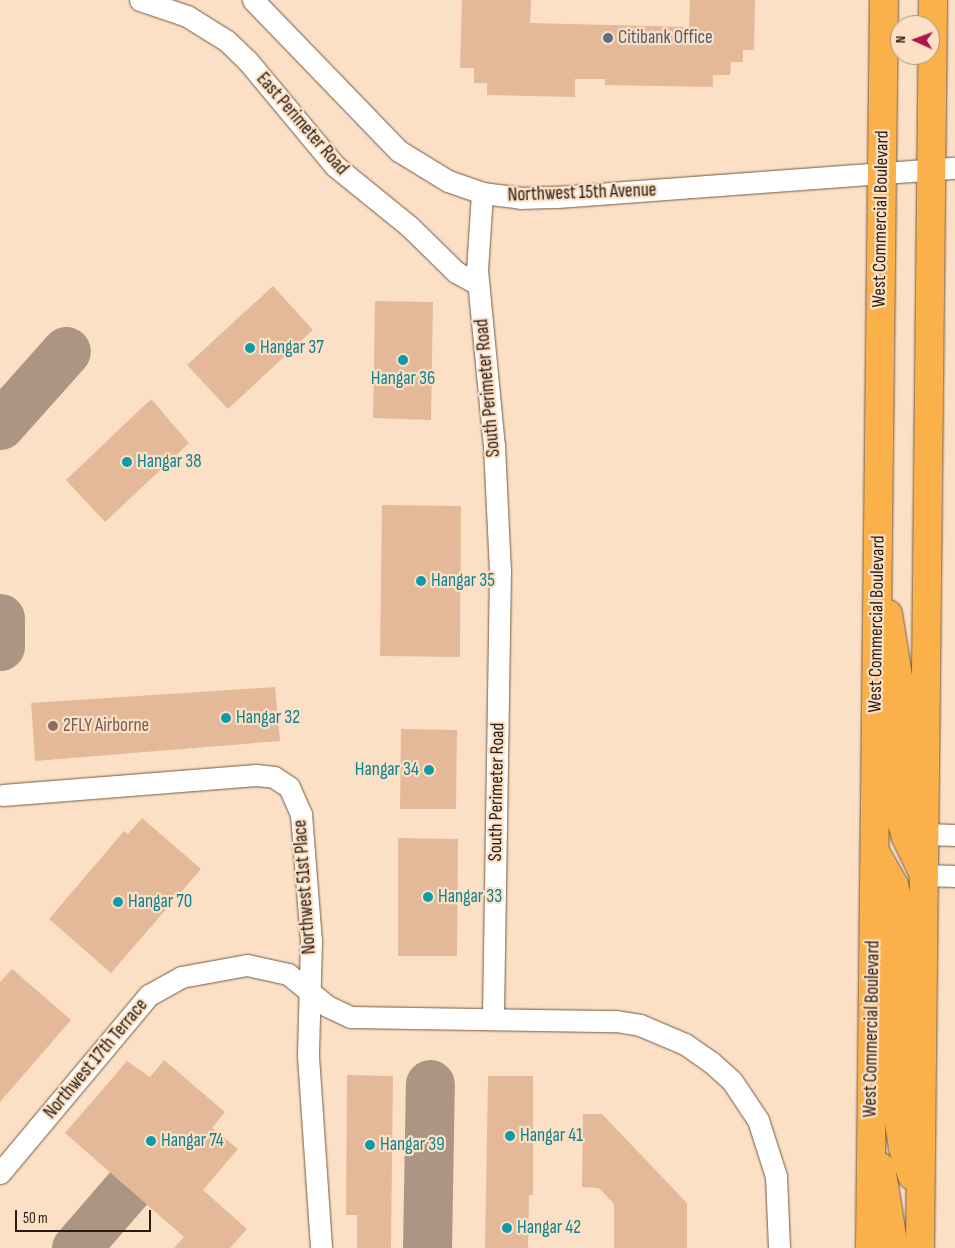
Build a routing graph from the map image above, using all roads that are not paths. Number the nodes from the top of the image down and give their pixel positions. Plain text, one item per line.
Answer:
1 (140, 0) edge
2 (253, 0) edge
3 (884, 0) edge
4 (933, 0) edge
5 (943, 169) edge
6 (882, 174) junction
7 (482, 193) junction
8 (478, 284) junction
9 (877, 574) junction
10 (4, 795) dead end
11 (925, 834) junction
12 (955, 835) edge
13 (875, 852) junction
14 (924, 875) junction
15 (955, 876) edge
16 (309, 989) junction
17 (494, 1019) junction
18 (870, 1124) junction
19 (0, 1173) edge
20 (920, 1202) junction
21 (321, 1248) edge
22 (780, 1248) edge
23 (870, 1248) edge
24 (894, 1248) edge
25 (920, 1248) edge

1 - 8 street, East Perimeter Road
2 - 7 street, Northwest 15th Avenue
3 - 6 highway, West Commercial Boulevard
4 - 5 highway
5 - 6 street, Northwest 15th Avenue
5 - 11 highway
6 - 7 street, Northwest 15th Avenue
6 - 9 highway, West Commercial Boulevard
7 - 8 street, South Perimeter Road
8 - 17 street, South Perimeter Road
9 - 13 highway, West Commercial Boulevard
9 - 14 highway
10 - 16 street, Northwest 51st Place
11 - 12 street
11 - 14 highway
13 - 18 highway, West Commercial Boulevard
13 - 20 highway
14 - 15 street
14 - 20 highway
16 - 17 street, Northwest 17th Terrace
16 - 19 street, Northwest 17th Terrace
16 - 21 street, Northwest 51st Place
17 - 22 street
18 - 23 highway, West Commercial Boulevard
18 - 24 highway
20 - 25 highway

